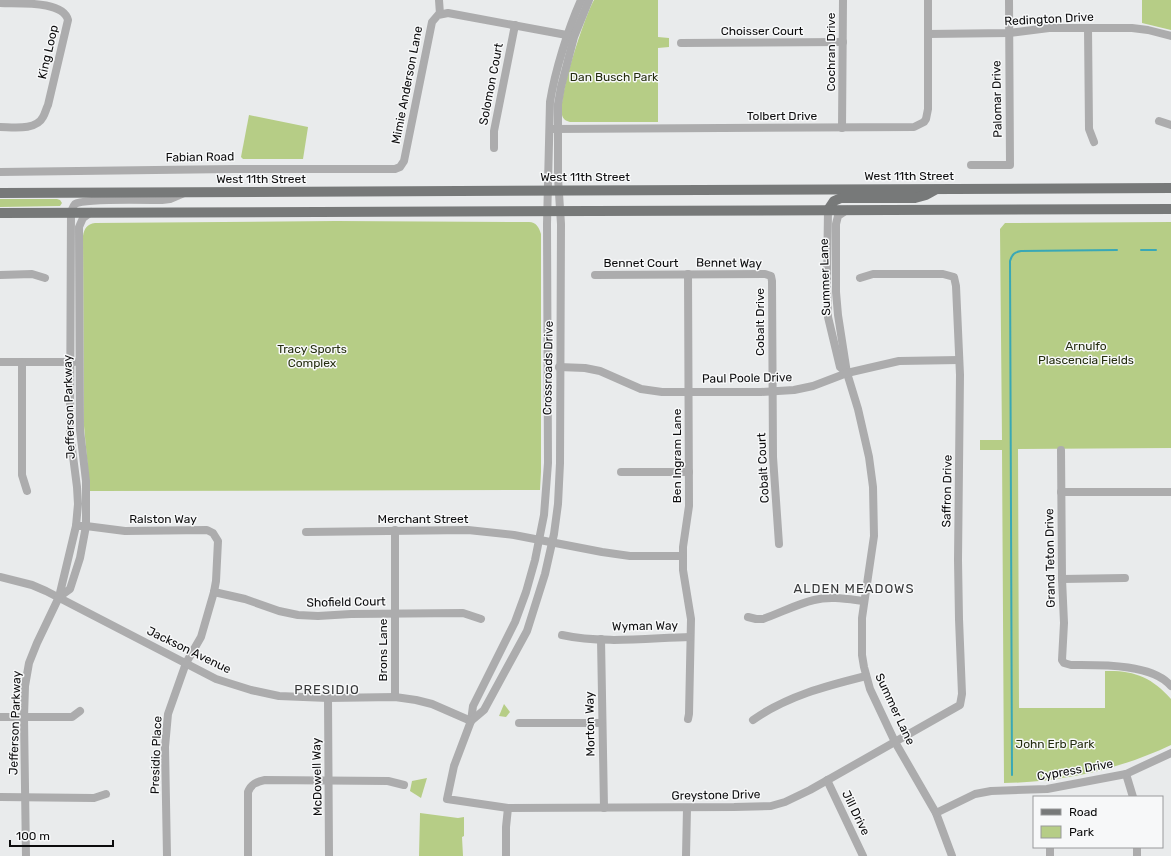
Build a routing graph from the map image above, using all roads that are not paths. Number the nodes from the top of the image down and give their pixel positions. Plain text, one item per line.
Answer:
1 (439, 0) edge
2 (581, 0) edge
3 (589, 0) edge
4 (843, 0) edge
5 (928, 0) edge
6 (1009, 0) edge
7 (0, 4) edge
8 (440, 14) junction
9 (515, 25) junction
10 (1088, 28) junction
11 (1009, 33) junction
12 (928, 34) junction
13 (571, 36) junction
14 (1171, 36) edge
15 (843, 42) junction
16 (682, 43) dead end
17 (1159, 121) dead end
18 (1171, 125) edge
19 (0, 127) edge
20 (842, 128) junction
21 (554, 129) junction
22 (1094, 142) dead end
23 (494, 148) dead end
24 (971, 165) dead end
25 (400, 167) joint
26 (0, 172) edge
27 (1171, 188) edge
28 (937, 189) junction
29 (553, 191) junction
30 (187, 192) junction
31 (0, 193) edge
32 (1171, 202) edge
33 (1153, 209) junction
34 (1171, 209) edge
35 (828, 210) junction
36 (848, 210) junction
37 (548, 211) junction
38 (560, 211) junction
39 (71, 212) junction
40 (91, 212) junction
41 (0, 213) edge
42 (688, 274) junction
43 (0, 275) edge
44 (595, 275) dead end
45 (771, 276) joint
46 (45, 278) dead end
47 (860, 278) dead end
48 (959, 360) junction
49 (79, 361) junction
50 (0, 362) edge
51 (22, 362) junction
52 (70, 362) junction
53 (559, 367) junction
54 (847, 373) junction
55 (772, 391) junction
56 (689, 392) junction
57 (1061, 450) dead end
58 (621, 472) dead end
59 (689, 472) junction
60 (27, 491) dead end
61 (1061, 492) junction
62 (1171, 492) edge
63 (76, 526) junction
64 (86, 526) junction
65 (395, 530) junction
66 (306, 532) dead end
67 (540, 540) junction
68 (552, 543) junction
69 (779, 544) dead end
70 (683, 556) junction
71 (0, 577) edge
72 (1125, 578) dead end
73 (1062, 579) junction
74 (214, 592) junction
75 (59, 598) junction
76 (864, 601) junction
77 (395, 613) junction
78 (748, 617) dead end
79 (481, 619) dead end
80 (562, 635) dead end
81 (690, 637) junction
82 (601, 639) junction
83 (186, 663) junction
84 (866, 676) junction
85 (1171, 686) edge
86 (395, 697) junction
87 (328, 698) junction
88 (960, 705) joint
89 (80, 711) dead end
90 (0, 717) edge
91 (24, 717) junction
92 (688, 719) dead end
93 (753, 720) dead end
94 (472, 721) junction
95 (519, 723) dead end
96 (602, 724) junction
97 (896, 742) junction
98 (1171, 753) edge
99 (1126, 774) junction
100 (827, 780) junction
101 (329, 781) junction
102 (404, 785) dead end
103 (1048, 793) edge
104 (106, 794) dead end
105 (1133, 796) edge
106 (0, 798) edge
107 (25, 798) junction
108 (447, 799) joint
109 (508, 808) junction
110 (604, 808) junction
111 (686, 808) junction
112 (936, 813) junction
113 (26, 856) edge
114 (167, 856) edge
115 (248, 856) edge
116 (329, 856) edge
117 (506, 856) edge
118 (686, 856) edge
119 (863, 856) edge
120 (952, 856) edge

1 - 8 street
2 - 13 street, Crossroads Drive
3 - 13 street, Crossroads Drive
4 - 15 street, Cochran Drive
5 - 12 street, Tolbert Drive
6 - 11 street, Palomar Drive
7 - 19 street, King Loop
8 - 9 street
8 - 25 street, Mimie Anderson Lane
9 - 13 street
9 - 23 street, Solomon Court
10 - 11 street, Redington Drive
10 - 14 street, Redington Drive
10 - 22 street
11 - 12 street, Redington Drive
11 - 24 street, Palomar Drive
12 - 20 street, Tolbert Drive
13 - 21 street, Crossroads Drive
15 - 16 street, Choisser Court
15 - 20 street, Cochran Drive
17 - 18 street
20 - 21 street, Tolbert Drive
21 - 29 street, Crossroads Drive
25 - 26 street, Fabian Road
27 - 28 main road, West 11th Street
28 - 29 main road, West 11th Street
28 - 35 main road
29 - 30 main road, West 11th Street
29 - 37 street, Crossroads Drive
29 - 38 street, Crossroads Drive
30 - 31 main road, West 11th Street
30 - 39 street
32 - 33 main road
33 - 34 main road
33 - 36 main road
35 - 36 main road
35 - 38 main road
35 - 54 street, Summer Lane
36 - 54 street, Summer Lane
37 - 38 main road
37 - 40 main road
37 - 67 street, Crossroads Drive
38 - 53 street, Crossroads Drive
39 - 40 main road
39 - 41 main road
39 - 52 street, Jefferson Parkway
40 - 49 street, Jefferson Parkway
42 - 44 street, Bennet Court
42 - 45 street, Bennet Way
42 - 56 street, Ben Ingram Lane
43 - 46 street
45 - 55 street, Cobalt Drive
47 - 48 street, Saffron Drive
48 - 54 street, Paul Poole Drive
48 - 88 street, Saffron Drive
49 - 52 street
49 - 64 street, Jefferson Parkway
50 - 51 street
51 - 52 street
51 - 60 street
52 - 63 street, Jefferson Parkway
53 - 56 street, Paul Poole Drive
53 - 68 street, Crossroads Drive
54 - 55 street, Paul Poole Drive
54 - 76 street, Summer Lane
55 - 56 street, Paul Poole Drive
55 - 69 street, Cobalt Court
56 - 59 street, Ben Ingram Lane
57 - 61 street, Grand Teton Drive
58 - 59 street
59 - 70 street, Ben Ingram Lane
61 - 62 street
61 - 73 street, Grand Teton Drive
63 - 64 street, Ralston Way
63 - 75 street, Jefferson Parkway
64 - 74 street, Ralston Way
64 - 75 street, Jefferson Parkway
65 - 66 street, Merchant Street
65 - 67 street, Merchant Street
65 - 77 street, Brons Lane
67 - 68 street, Merchant Street
67 - 94 street, Crossroads Drive
68 - 70 street, Merchant Street
68 - 94 street, Crossroads Drive
70 - 81 street, Ben Ingram Lane
71 - 75 street, Jackson Avenue
72 - 73 street
73 - 85 street, Grand Teton Drive
74 - 77 street, Shofield Court
74 - 83 street, Presidio Place
75 - 83 street, Jackson Avenue
75 - 91 street, Jefferson Parkway
76 - 78 street
76 - 84 street, Summer Lane
77 - 79 street, Shofield Court
77 - 86 street, Brons Lane
80 - 82 street, Wyman Way
81 - 82 street, Wyman Way
81 - 92 street, Ben Ingram Lane
82 - 96 street, Morton Way
83 - 87 street, Jackson Avenue
83 - 114 street, Presidio Place
84 - 93 street
84 - 97 street, Summer Lane
86 - 87 street, Jackson Avenue
86 - 94 street, Jackson Avenue
87 - 101 street, McDowell Way
88 - 97 street, Greystone Drive
89 - 91 street
90 - 91 street
91 - 107 street, Jefferson Parkway
94 - 108 street, Crossroads Drive
95 - 96 street
96 - 110 street, Morton Way
97 - 100 street, Greystone Drive
97 - 112 street, Summer Lane
98 - 99 street, Cypress Drive
99 - 103 street, Cypress Drive
99 - 105 street
100 - 111 street, Greystone Drive
100 - 119 street, Jill Drive
101 - 102 street
101 - 115 street
101 - 116 street, McDowell Way
103 - 112 street, Cypress Drive
104 - 107 street
106 - 107 street
107 - 113 street, Jefferson Parkway
108 - 109 street, Greystone Drive
109 - 110 street, Greystone Drive
109 - 117 street
110 - 111 street, Greystone Drive
111 - 118 street
112 - 120 street, Summer Lane

